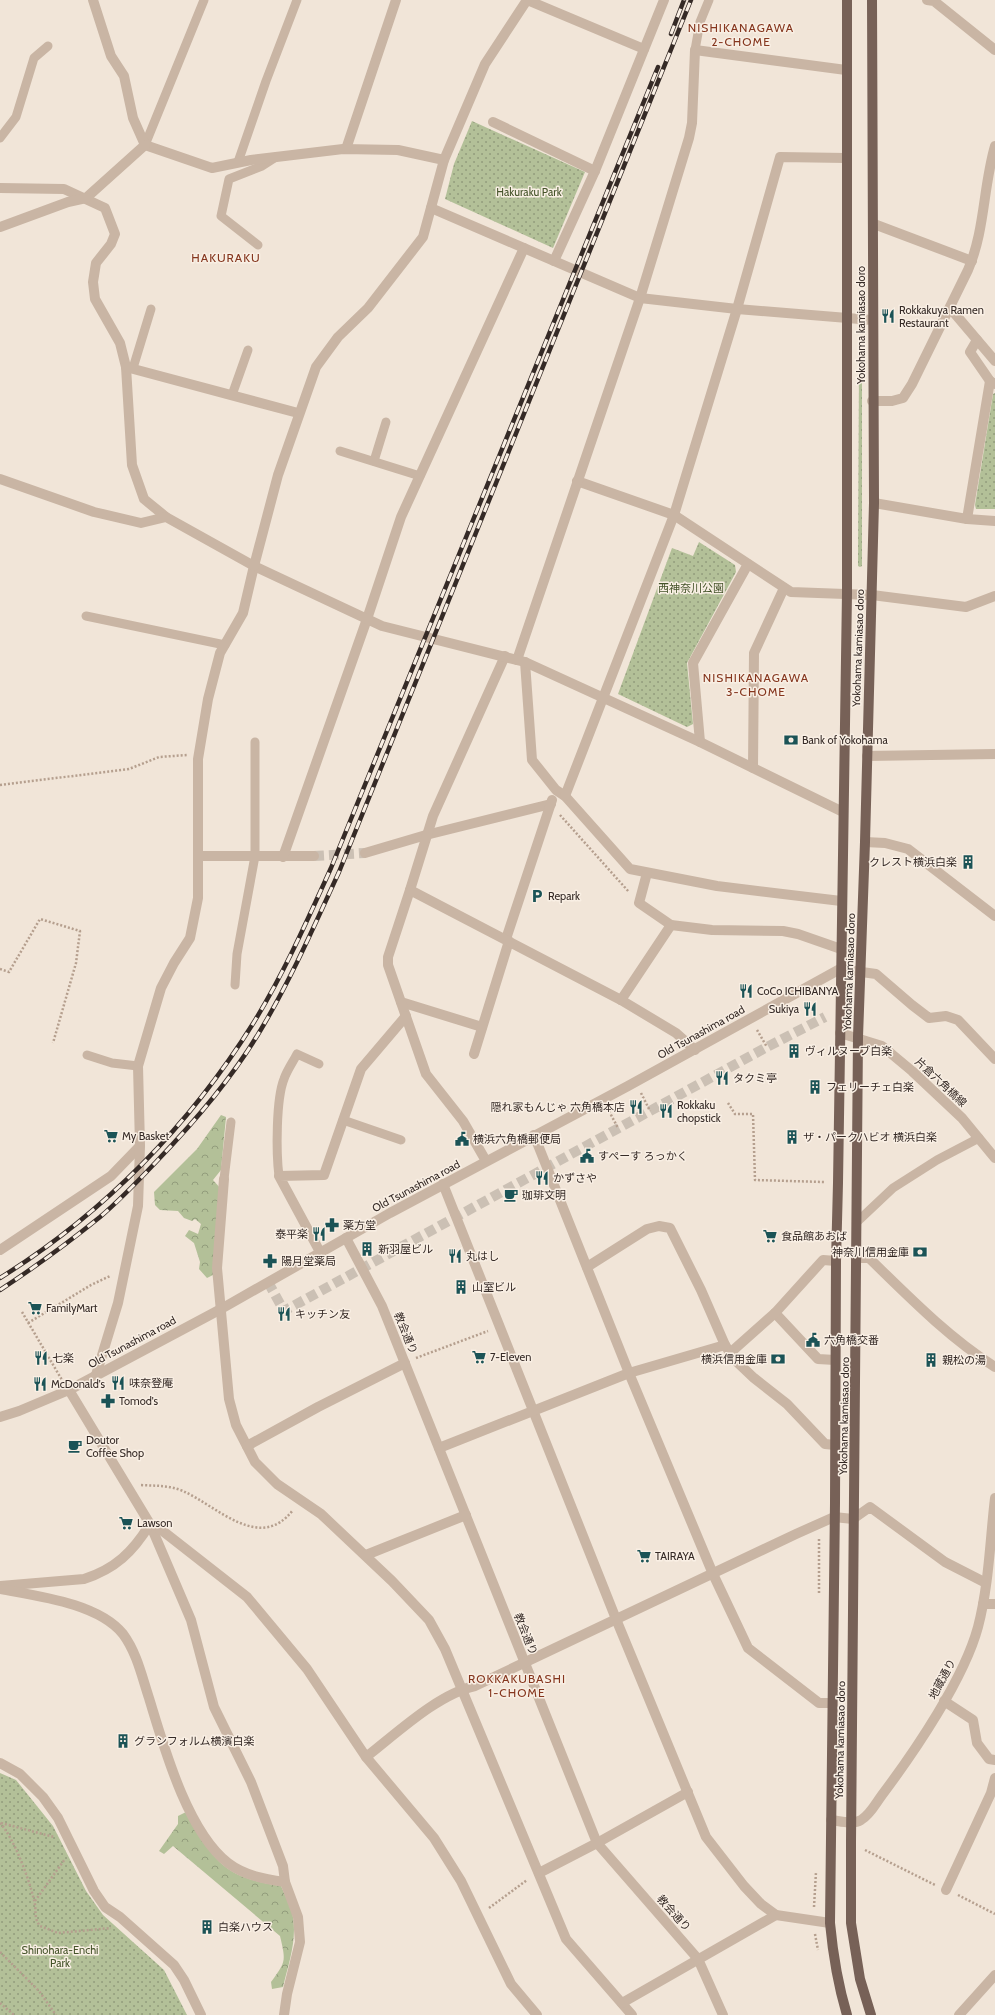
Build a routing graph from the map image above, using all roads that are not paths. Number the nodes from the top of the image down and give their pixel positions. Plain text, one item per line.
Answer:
1 (93, 0) edge
2 (204, 0) edge
3 (297, 0) edge
4 (396, 0) edge
5 (527, 0) edge
6 (664, 0) edge
7 (709, 0) edge
8 (847, 0) edge
9 (872, 0) edge
10 (927, 0) edge
11 (48, 46) dead end
12 (644, 49) junction
13 (696, 50) junction
14 (995, 50) edge
15 (846, 70) junction
16 (493, 122) dead end
17 (0, 138) edge
18 (145, 145) junction
19 (995, 146) edge
20 (346, 149) junction
21 (276, 157) junction
22 (846, 158) junction
23 (444, 160) junction
24 (238, 162) junction
25 (595, 171) junction
26 (0, 188) edge
27 (86, 198) junction
28 (431, 208) junction
29 (874, 224) junction
30 (0, 226) edge
31 (258, 246) dead end
32 (524, 248) junction
33 (554, 261) junction
34 (972, 261) junction
35 (640, 298) junction
36 (950, 308) junction
37 (151, 309) dead end
38 (737, 309) junction
39 (848, 317) junction
40 (872, 320) junction
41 (977, 340) junction
42 (248, 350) dead end
43 (995, 360) edge
44 (129, 368) junction
45 (993, 383) edge
46 (232, 395) junction
47 (872, 401) junction
48 (298, 413) junction
49 (386, 422) dead end
50 (340, 450) dead end
51 (374, 462) junction
52 (420, 476) junction
53 (0, 479) edge
54 (577, 481) junction
55 (874, 503) junction
56 (674, 514) junction
57 (166, 517) junction
58 (967, 519) junction
59 (995, 521) edge
60 (748, 564) junction
61 (254, 566) junction
62 (784, 588) junction
63 (847, 593) junction
64 (872, 595) junction
65 (995, 596) edge
66 (86, 616) dead end
67 (367, 619) junction
68 (225, 645) junction
69 (505, 656) junction
70 (521, 661) junction
71 (603, 698) junction
72 (256, 742) dead end
73 (700, 742) junction
74 (995, 754) edge
75 (867, 756) junction
76 (753, 768) junction
77 (556, 790) junction
78 (565, 796) junction
79 (551, 804) junction
80 (844, 812) junction
81 (426, 835) junction
82 (865, 842) junction
83 (365, 853) tunnel mouth
84 (198, 856) junction
85 (255, 856) junction
86 (314, 856) tunnel mouth
87 (283, 857) junction
88 (647, 872) junction
89 (410, 890) junction
90 (841, 901) junction
91 (995, 916) edge
92 (671, 925) junction
93 (508, 940) junction
94 (841, 949) junction
95 (840, 969) junction
96 (860, 973) junction
97 (235, 985) dead end
98 (621, 1000) junction
99 (401, 1002) junction
100 (406, 1016) junction
101 (482, 1027) junction
102 (840, 1033) junction
103 (858, 1038) junction
104 (695, 1050) junction
105 (474, 1054) dead end
106 (87, 1055) dead end
107 (994, 1057) edge
108 (319, 1064) dead end
109 (138, 1066) junction
110 (343, 1120) junction
111 (231, 1122) dead end
112 (534, 1135) junction
113 (979, 1138) junction
114 (401, 1140) dead end
115 (140, 1146) junction
116 (995, 1158) edge
117 (486, 1161) junction
118 (279, 1176) junction
119 (224, 1178) joint
120 (443, 1184) junction
121 (858, 1221) junction
122 (346, 1238) junction
123 (0, 1250) edge
124 (320, 1252) junction
125 (857, 1258) junction
126 (836, 1260) junction
127 (586, 1267) junction
128 (221, 1309) junction
129 (775, 1313) junction
130 (728, 1349) junction
131 (835, 1360) junction
132 (405, 1363) junction
133 (995, 1367) edge
134 (629, 1373) junction
135 (96, 1375) junction
136 (69, 1390) junction
137 (534, 1412) junction
138 (0, 1417) edge
139 (835, 1445) junction
140 (247, 1446) junction
141 (439, 1448) junction
142 (995, 1498) edge
143 (466, 1515) junction
144 (834, 1517) junction
145 (854, 1519) junction
146 (150, 1524) junction
147 (366, 1555) junction
148 (713, 1574) junction
149 (986, 1583) junction
150 (0, 1586) edge
151 (0, 1589) edge
152 (983, 1604) junction
153 (995, 1604) edge
154 (616, 1619) junction
155 (524, 1662) junction
156 (462, 1689) junction
157 (944, 1701) junction
158 (831, 1703) junction
159 (366, 1757) junction
160 (995, 1760) edge
161 (0, 1763) edge
162 (995, 1778) edge
163 (688, 1792) junction
164 (993, 1794) edge
165 (831, 1820) junction
166 (851, 1822) junction
167 (598, 1843) junction
168 (539, 1873) junction
169 (285, 1882) junction
170 (946, 1890) road end
171 (776, 1914) junction
172 (830, 1923) junction
173 (698, 1959) junction
174 (995, 1975) edge
175 (622, 2003) junction
176 (201, 2015) edge
177 (284, 2015) edge
178 (537, 2015) edge
179 (632, 2015) edge
180 (723, 2015) edge
181 (847, 2015) edge
182 (871, 2015) edge
183 (959, 2015) edge

1 - 18 street
2 - 18 lane
3 - 24 lane
4 - 20 street
5 - 12 street
5 - 23 street
6 - 12 street
7 - 13 lane
8 - 15 main road, Yokohama kamiasao doro
9 - 29 main road, Yokohama kamiasao doro
10 - 14 street
11 - 17 lane
12 - 25 street
13 - 15 street
13 - 35 street
15 - 22 main road, Yokohama kamiasao doro
16 - 25 street
18 - 24 street
18 - 27 street
19 - 34 street
20 - 21 street
20 - 23 street
21 - 24 street
21 - 31 lane
22 - 38 street
22 - 39 main road, Yokohama kamiasao doro
23 - 28 street
25 - 33 street
26 - 27 street
27 - 30 street
27 - 44 street
28 - 32 street
28 - 48 street
29 - 34 street
29 - 40 main road, Yokohama kamiasao doro
32 - 33 street
32 - 52 street
33 - 35 street
34 - 36 street
35 - 38 street
35 - 54 street
36 - 41 street
36 - 47 street
37 - 44 lane
38 - 39 street
38 - 56 street
39 - 40 street
39 - 63 main road, Yokohama kamiasao doro
40 - 47 main road, Yokohama kamiasao doro
41 - 43 street
41 - 45 street
42 - 46 lane
44 - 46 street
44 - 57 street
45 - 58 street
46 - 48 street
47 - 55 main road, Yokohama kamiasao doro
48 - 61 street
49 - 51 lane
50 - 51 lane
51 - 52 lane
52 - 67 street
53 - 57 street
54 - 56 street
54 - 70 street
55 - 58 street
55 - 64 main road, Yokohama kamiasao doro
56 - 60 street
56 - 71 street
57 - 61 street
58 - 59 street
60 - 62 street
60 - 73 street
61 - 67 street
61 - 68 street
62 - 63 street
62 - 76 street
63 - 64 street
63 - 80 main road, Yokohama kamiasao doro
64 - 65 street
64 - 75 main road, Yokohama kamiasao doro
66 - 68 lane
67 - 69 street
67 - 87 street
68 - 84 street
69 - 70 street
69 - 81 street
70 - 71 street
70 - 77 street
71 - 73 street
71 - 78 street
72 - 85 lane
73 - 76 street
74 - 75 street
75 - 82 main road, Yokohama kamiasao doro
76 - 80 street
77 - 78 street
77 - 79 street
78 - 88 street
79 - 81 street
79 - 93 street
80 - 90 main road, Yokohama kamiasao doro
81 - 83 street
81 - 89 street
82 - 91 street
82 - 96 main road, Yokohama kamiasao doro
84 - 85 street
84 - 109 street
85 - 87 street
85 - 97 lane
86 - 87 street
88 - 90 street
88 - 92 street
89 - 93 street
89 - 99 street
90 - 94 main road, Yokohama kamiasao doro
92 - 94 street
92 - 98 street
93 - 98 street
93 - 101 street
94 - 95 main road, Yokohama kamiasao doro
95 - 96 street
95 - 102 main road, Yokohama kamiasao doro
95 - 104 street, Old Tsunashima road
96 - 103 main road, Yokohama kamiasao doro
96 - 107 street
98 - 104 street
99 - 100 street
99 - 101 street
100 - 110 street
100 - 117 street
101 - 105 street
102 - 103 street, 片倉六角橋線
102 - 126 main road, Yokohama kamiasao doro
103 - 113 street, 片倉六角橋線
103 - 121 main road, Yokohama kamiasao doro
104 - 112 street, Old Tsunashima road
106 - 109 lane
108 - 118 lane
109 - 115 street
110 - 114 lane
110 - 118 street
111 - 119 lane
112 - 117 street, Old Tsunashima road
112 - 127 street
113 - 116 street, 片倉六角橋線
113 - 121 lane
115 - 123 street
115 - 135 street
117 - 120 street, Old Tsunashima road
118 - 124 street
119 - 128 street
120 - 122 street, Old Tsunashima road
120 - 137 street
121 - 125 main road, Yokohama kamiasao doro
122 - 124 street, Old Tsunashima road
122 - 132 street, 教会通り
124 - 128 street, Old Tsunashima road
125 - 133 street
125 - 145 main road, Yokohama kamiasao doro
126 - 129 street
126 - 131 main road, Yokohama kamiasao doro
127 - 130 street
127 - 134 street
128 - 135 street, Old Tsunashima road
128 - 140 street
129 - 130 street
129 - 131 street
130 - 134 street
130 - 139 street
131 - 139 main road, Yokohama kamiasao doro
132 - 140 street
132 - 141 street, 教会通り
134 - 137 street
134 - 148 street
135 - 136 street, Old Tsunashima road
136 - 138 street, Old Tsunashima road
136 - 146 street
137 - 141 street
137 - 154 street
139 - 144 main road, Yokohama kamiasao doro
140 - 147 street
141 - 143 street, 教会通り
142 - 149 street, 地蔵通り
143 - 147 street
143 - 155 street, 教会通り
144 - 145 street
144 - 148 street
144 - 158 main road, Yokohama kamiasao doro
145 - 149 street
145 - 166 main road, Yokohama kamiasao doro
146 - 150 street
146 - 159 street
146 - 169 street
147 - 156 street
148 - 154 street
148 - 158 street
149 - 152 street, 地蔵通り
151 - 169 street
152 - 153 street
152 - 157 street, 地蔵通り
154 - 155 street
154 - 163 street
155 - 156 street
155 - 167 street, 教会通り
156 - 159 street
156 - 168 street
157 - 160 street
157 - 166 street, 地蔵通り
158 - 165 main road, Yokohama kamiasao doro
159 - 178 street
161 - 176 street
162 - 164 street
163 - 167 street
163 - 171 street
164 - 170 street
165 - 166 street
165 - 172 main road, Yokohama kamiasao doro
166 - 182 main road, Yokohama kamiasao doro
167 - 168 street
167 - 173 street, 教会通り
168 - 175 street
169 - 177 street
171 - 172 street
171 - 173 street
172 - 181 main road, Yokohama kamiasao doro
173 - 175 street
173 - 180 street, 教会通り
174 - 183 street
175 - 179 street

